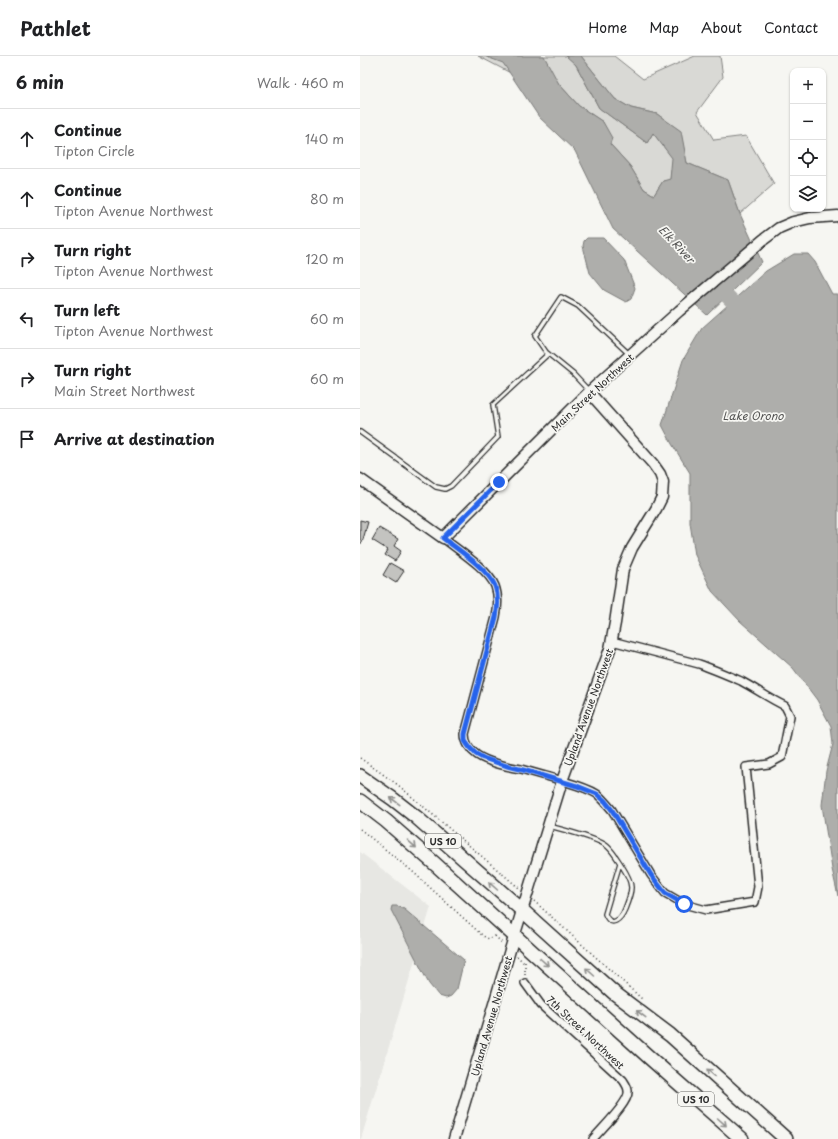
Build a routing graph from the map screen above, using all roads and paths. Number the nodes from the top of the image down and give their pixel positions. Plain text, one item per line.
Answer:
1 (838, 216) edge
2 (548, 354) junction
3 (630, 355) junction
4 (589, 392) junction
5 (360, 432) edge
6 (360, 479) edge
7 (443, 538) junction
8 (612, 641) junction
9 (360, 758) edge
10 (360, 776) edge
11 (562, 781) junction
12 (360, 801) edge
13 (548, 826) junction
14 (360, 829) edge
15 (620, 863) junction
16 (517, 886) dead end
17 (539, 906) dead end
18 (523, 911) junction
19 (535, 922) junction
20 (495, 936) dead end
21 (515, 936) junction
22 (529, 948) junction
23 (525, 983) joint
24 (454, 1139) edge
25 (593, 1139) edge
26 (742, 1139) edge
27 (786, 1139) edge

1 - 3 street, Main Street Northwest
2 - 3 lane
2 - 4 lane
2 - 5 lane
3 - 4 street, Main Street Northwest
4 - 7 street, Main Street Northwest
4 - 8 street, Upland Avenue Northwest
6 - 7 street
7 - 11 street
8 - 11 street, Upland Avenue Northwest
8 - 11 street
9 - 16 path
18 -> 10 highway, US 10
11 - 13 street, Upland Avenue Northwest
12 -> 21 highway, US 10
13 - 15 lane
13 - 18 street, Upland Avenue Northwest
14 - 20 path
15 - 15 lane
17 - 19 path
18 - 19 highway, US 10
18 - 21 street, Upland Avenue Northwest
27 -> 19 highway, US 10
21 - 22 highway, US 10
21 - 24 street, Upland Avenue Northwest
22 - 23 path
22 -> 26 highway, US 10
23 - 25 street, 7th Street Northwest

